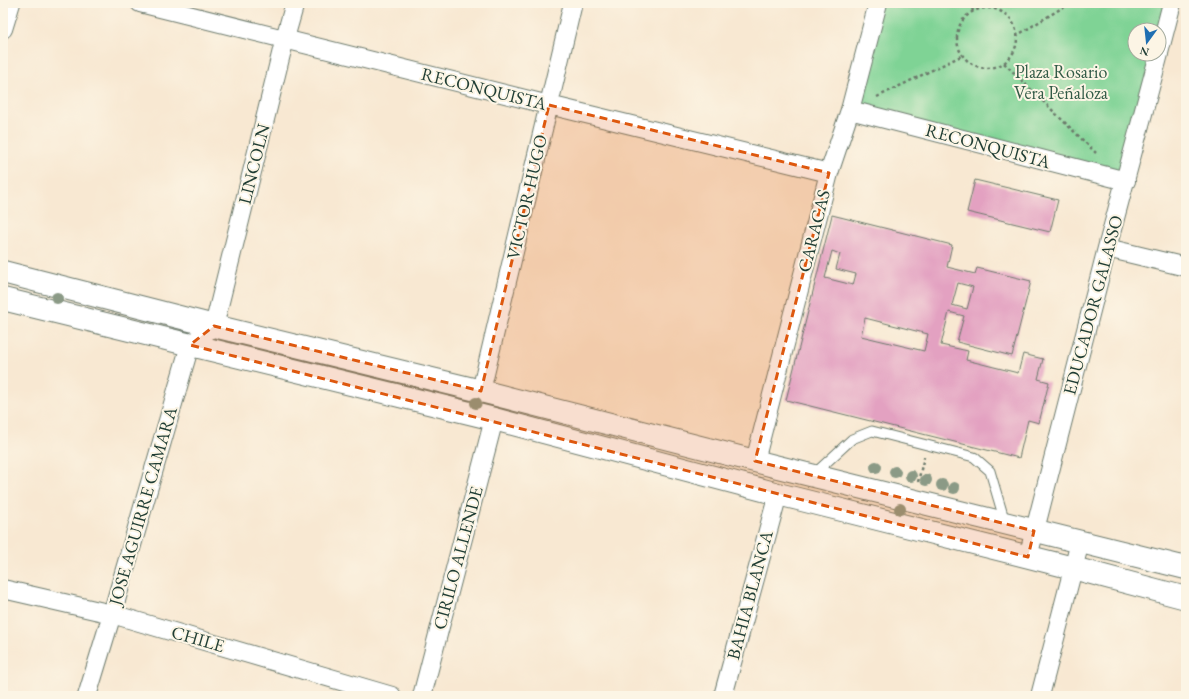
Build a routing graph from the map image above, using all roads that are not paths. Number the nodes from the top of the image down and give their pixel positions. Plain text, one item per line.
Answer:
1 (11, 3) edge
2 (140, 3) edge
3 (295, 3) edge
4 (573, 3) edge
5 (878, 3) edge
6 (1172, 3) edge
7 (1167, 23) edge
8 (3, 29) edge
9 (285, 38) junction
10 (1157, 62) edge
11 (549, 105) junction
12 (850, 110) junction
13 (829, 173) junction
14 (1126, 182) junction
15 (1107, 248) junction
16 (1186, 267) edge
17 (3, 272) edge
18 (3, 299) edge
19 (214, 326) junction
20 (190, 345) junction
21 (481, 391) junction
22 (494, 420) junction
23 (755, 461) junction
24 (813, 475) junction
25 (778, 494) junction
26 (1005, 523) junction
27 (1034, 531) junction
28 (1080, 542) junction
29 (1028, 557) junction
30 (1073, 568) junction
31 (1186, 568) edge
32 (3, 589) edge
33 (1186, 598) edge
34 (112, 614) junction
35 (87, 696) edge
36 (392, 696) edge
37 (422, 696) edge
38 (723, 696) edge
39 (1040, 696) edge

1 - 8 street
2 - 9 street, RECONQUISTA
3 - 9 street, LINCOLN
4 - 11 street, VICTOR HUGO
5 - 12 street, CARACAS
6 - 7 street, EDUCADOR GALASSO
9 - 11 street, RECONQUISTA
9 - 19 street, LINCOLN
10 - 14 street, EDUCADOR GALASSO
11 - 13 street, RECONQUISTA
11 - 21 street, VICTOR HUGO
12 - 13 street, CARACAS
12 - 14 street, RECONQUISTA
13 - 23 street, CARACAS
14 - 15 street, EDUCADOR GALASSO
15 - 16 street
15 - 27 street, EDUCADOR GALASSO
17 - 19 main road
18 - 20 main road
19 - 20 street
19 - 21 main road
20 - 22 main road
20 - 34 street, JOSE AGUIRRE CAMARA
21 - 23 main road
22 - 25 main road
22 - 37 street, CIRILO ALLENDE
23 - 24 main road
24 - 26 main road
24 - 26 lane
25 - 29 main road
25 - 38 street, BAHIA BLANCA
26 - 27 main road
27 - 28 main road
27 - 29 street, EDUCADOR GALASSO
28 - 30 street
28 - 31 main road
29 - 30 main road
30 - 33 main road
30 - 39 street
32 - 34 street, CHILE
34 - 35 street, JOSE AGUIRRE CAMARA
34 - 36 street, CHILE

